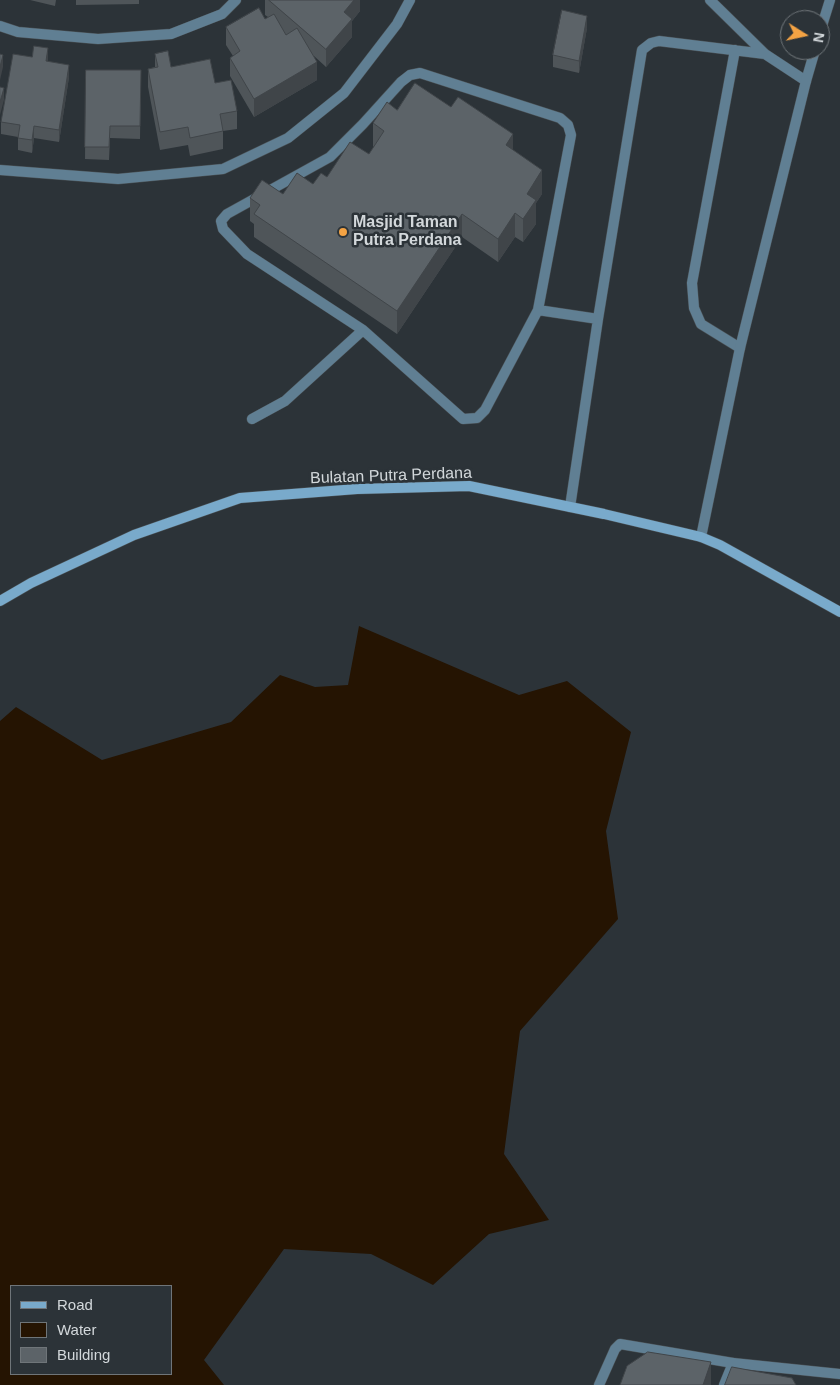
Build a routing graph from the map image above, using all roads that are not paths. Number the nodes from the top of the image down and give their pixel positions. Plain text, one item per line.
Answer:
1 (236, 0) edge
2 (410, 0) edge
3 (710, 0) edge
4 (0, 26) edge
5 (735, 50) junction
6 (765, 54) junction
7 (812, 60) edge
8 (806, 81) junction
9 (0, 170) edge
10 (538, 310) junction
11 (598, 318) junction
12 (363, 330) junction
13 (740, 348) junction
14 (252, 419) dead end
15 (570, 507) junction
16 (701, 537) junction
17 (0, 601) edge
18 (840, 612) edge
19 (733, 1363) junction
20 (840, 1374) edge
21 (599, 1385) edge
22 (724, 1385) edge

1 - 4 street
2 - 9 street
3 - 6 street
5 - 6 street
5 - 11 street
5 - 13 street
6 - 8 street
7 - 8 street
8 - 13 street
10 - 11 street
10 - 12 street
10 - 12 street
11 - 15 street
12 - 14 street
13 - 16 street
15 - 16 street, Bulatan Putra Perdana
15 - 17 street, Bulatan Putra Perdana
16 - 18 street, Bulatan Putra Perdana
19 - 20 street
19 - 21 street
19 - 22 street

